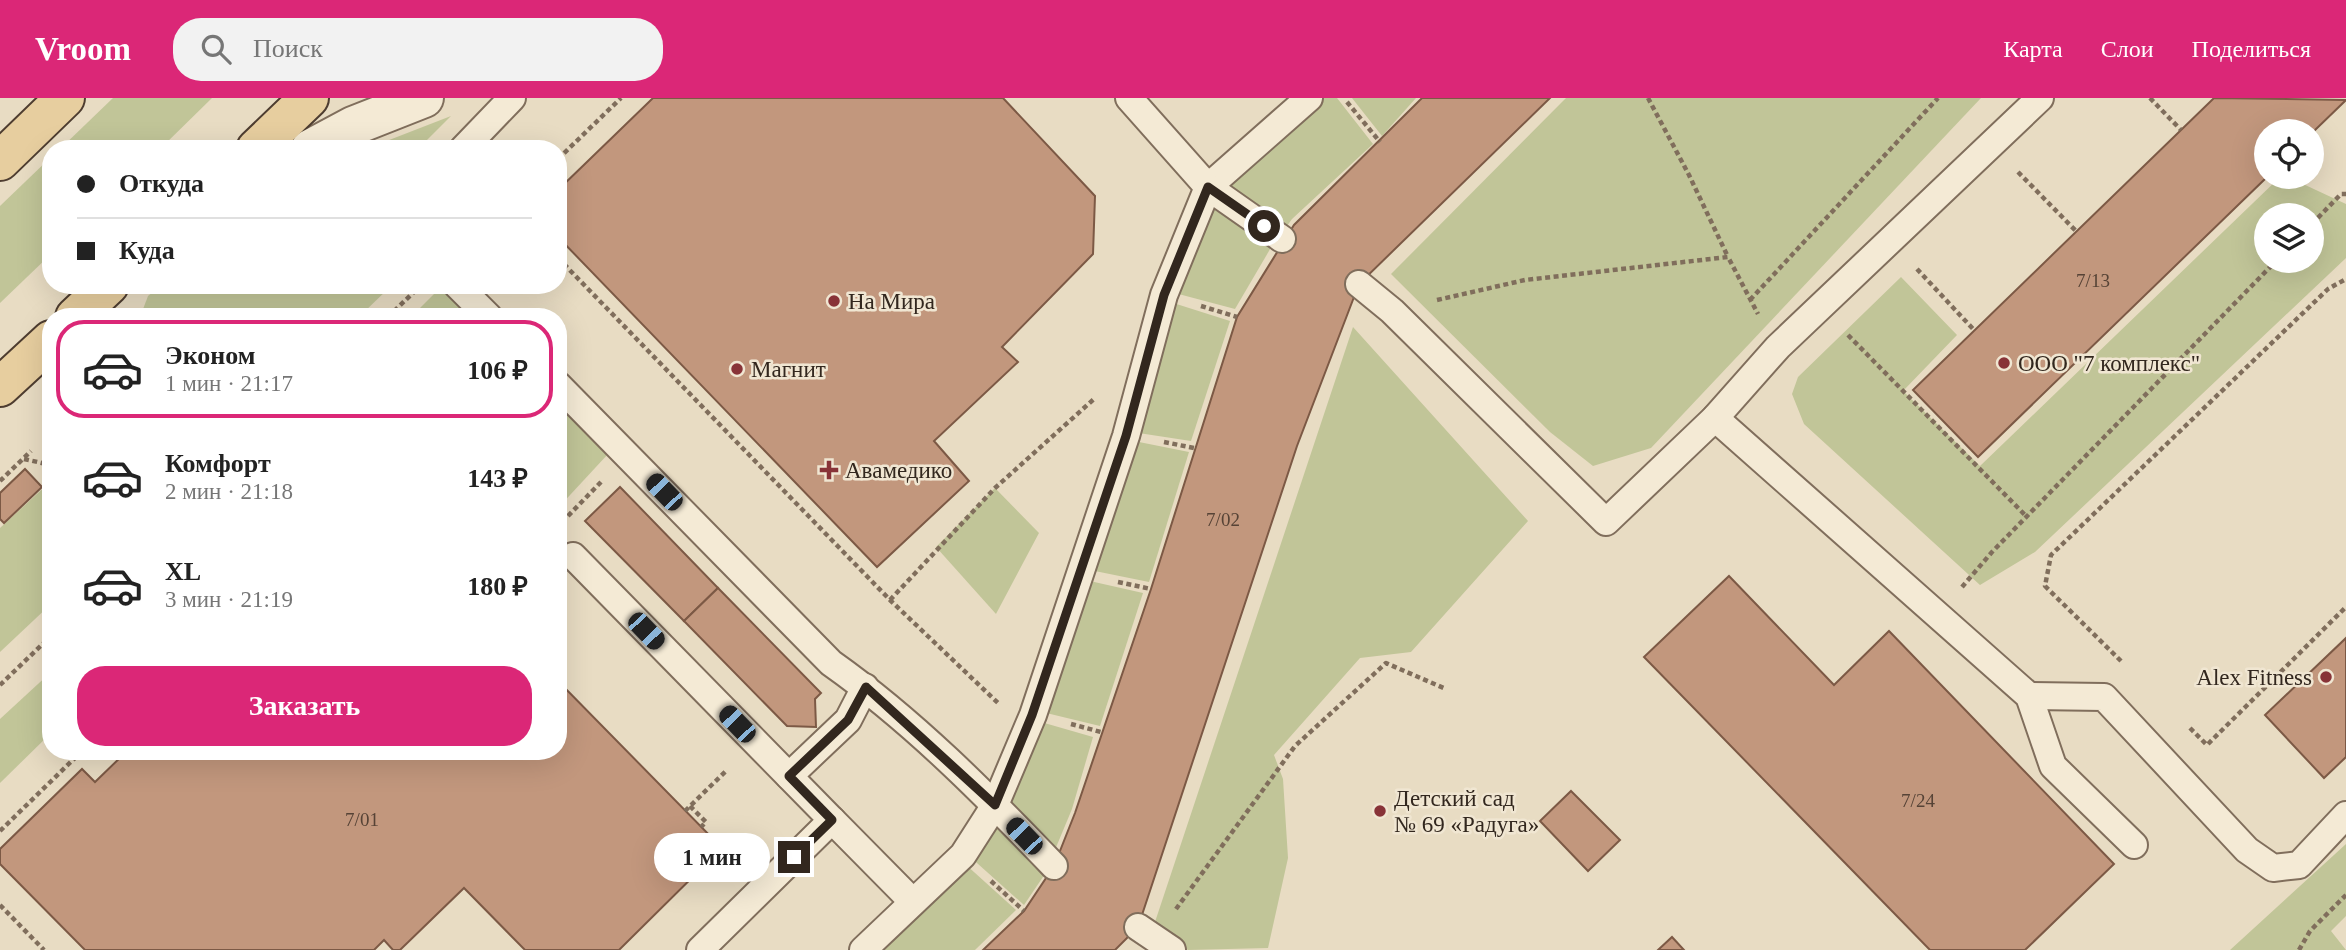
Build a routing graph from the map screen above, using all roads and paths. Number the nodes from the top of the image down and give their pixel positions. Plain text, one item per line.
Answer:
1 (65, 98) edge
2 (309, 98) edge
3 (424, 98) edge
4 (512, 98) edge
5 (621, 98) edge
6 (1129, 98) edge
7 (1309, 98) edge
8 (1343, 98) edge
9 (1648, 98) edge
10 (1938, 98) edge
11 (2040, 98) edge
12 (2151, 98) edge
13 (2181, 130) dead end
14 (265, 140) edge
15 (327, 140) edge
16 (472, 140) edge
17 (1380, 142) dead end
18 (1991, 144) junction
19 (567, 150) edge
20 (0, 162) edge
21 (1208, 187) junction
22 (2344, 192) edge
23 (2324, 211) edge
24 (2076, 231) dead end
25 (1282, 239) dead end
26 (1892, 242) junction
27 (1728, 257) junction
28 (567, 267) edge
29 (2264, 273) edge
30 (2346, 279) edge
31 (1359, 284) dead end
32 (99, 294) edge
33 (412, 294) edge
34 (466, 294) edge
35 (1820, 307) junction
36 (85, 308) edge
37 (397, 308) edge
38 (480, 308) edge
39 (1392, 311) junction
40 (1974, 330) dead end
41 (42, 348) edge
42 (1151, 348) junction
43 (0, 387) edge
44 (567, 394) edge
45 (1715, 418) junction
46 (31, 451) dead end
47 (627, 453) junction
48 (23, 459) junction
49 (42, 464) edge
50 (0, 481) edge
51 (2027, 517) junction
52 (567, 518) dead end
53 (573, 556) dead end
54 (890, 600) junction
55 (2346, 607) edge
56 (1939, 614) junction
57 (42, 645) edge
58 (2131, 670) dead end
59 (0, 685) edge
60 (866, 687) junction
61 (1446, 689) dead end
62 (2029, 696) junction
63 (2188, 726) dead end
64 (1026, 729) junction
65 (755, 742) junction
66 (73, 760) edge
67 (789, 776) junction
68 (995, 805) junction
69 (690, 806) junction
70 (685, 811) dead end
71 (2346, 815) edge
72 (832, 820) junction
73 (701, 827) dead end
74 (0, 831) edge
75 (2134, 845) dead end
76 (1054, 866) dead end
77 (2346, 895) edge
78 (913, 902) junction
79 (0, 905) edge
80 (1155, 939) edge
81 (44, 950) edge
82 (699, 950) edge
83 (863, 950) edge
84 (2299, 950) edge

1 - 20 main road
2 - 14 main road
3 - 15 street
4 - 16 lane
5 - 19 path
6 - 21 lane
7 - 21 lane
8 - 17 path
9 - 27 path
10 - 27 path
11 - 18 lane
12 - 13 path
18 - 24 path
18 - 26 lane
21 - 25 lane
21 - 42 lane
22 - 23 path
26 - 35 lane
26 - 40 path
27 - 39 path
28 - 54 path
29 - 51 path
30 - 58 path
31 - 39 lane
32 - 36 main road
33 - 37 path
34 - 38 lane
35 - 45 lane
35 - 51 path
39 - 45 lane
41 - 43 main road
42 - 54 path
42 - 64 lane
44 - 47 lane
45 - 56 lane
46 - 48 path
47 - 52 path
47 - 60 lane
48 - 49 path
48 - 50 path
51 - 56 path
53 - 65 lane
54 - 64 path
55 - 63 path
56 - 62 lane
57 - 59 path
60 - 67 lane
60 - 68 lane
61 - 80 path
62 - 71 lane
62 - 75 lane
64 - 68 lane
65 - 67 lane
65 - 69 path
66 - 74 path
67 - 72 lane
68 - 76 lane
68 - 78 lane
69 - 70 path
69 - 73 path
72 - 78 lane
72 - 82 lane
77 - 84 path
78 - 83 lane
79 - 81 path

